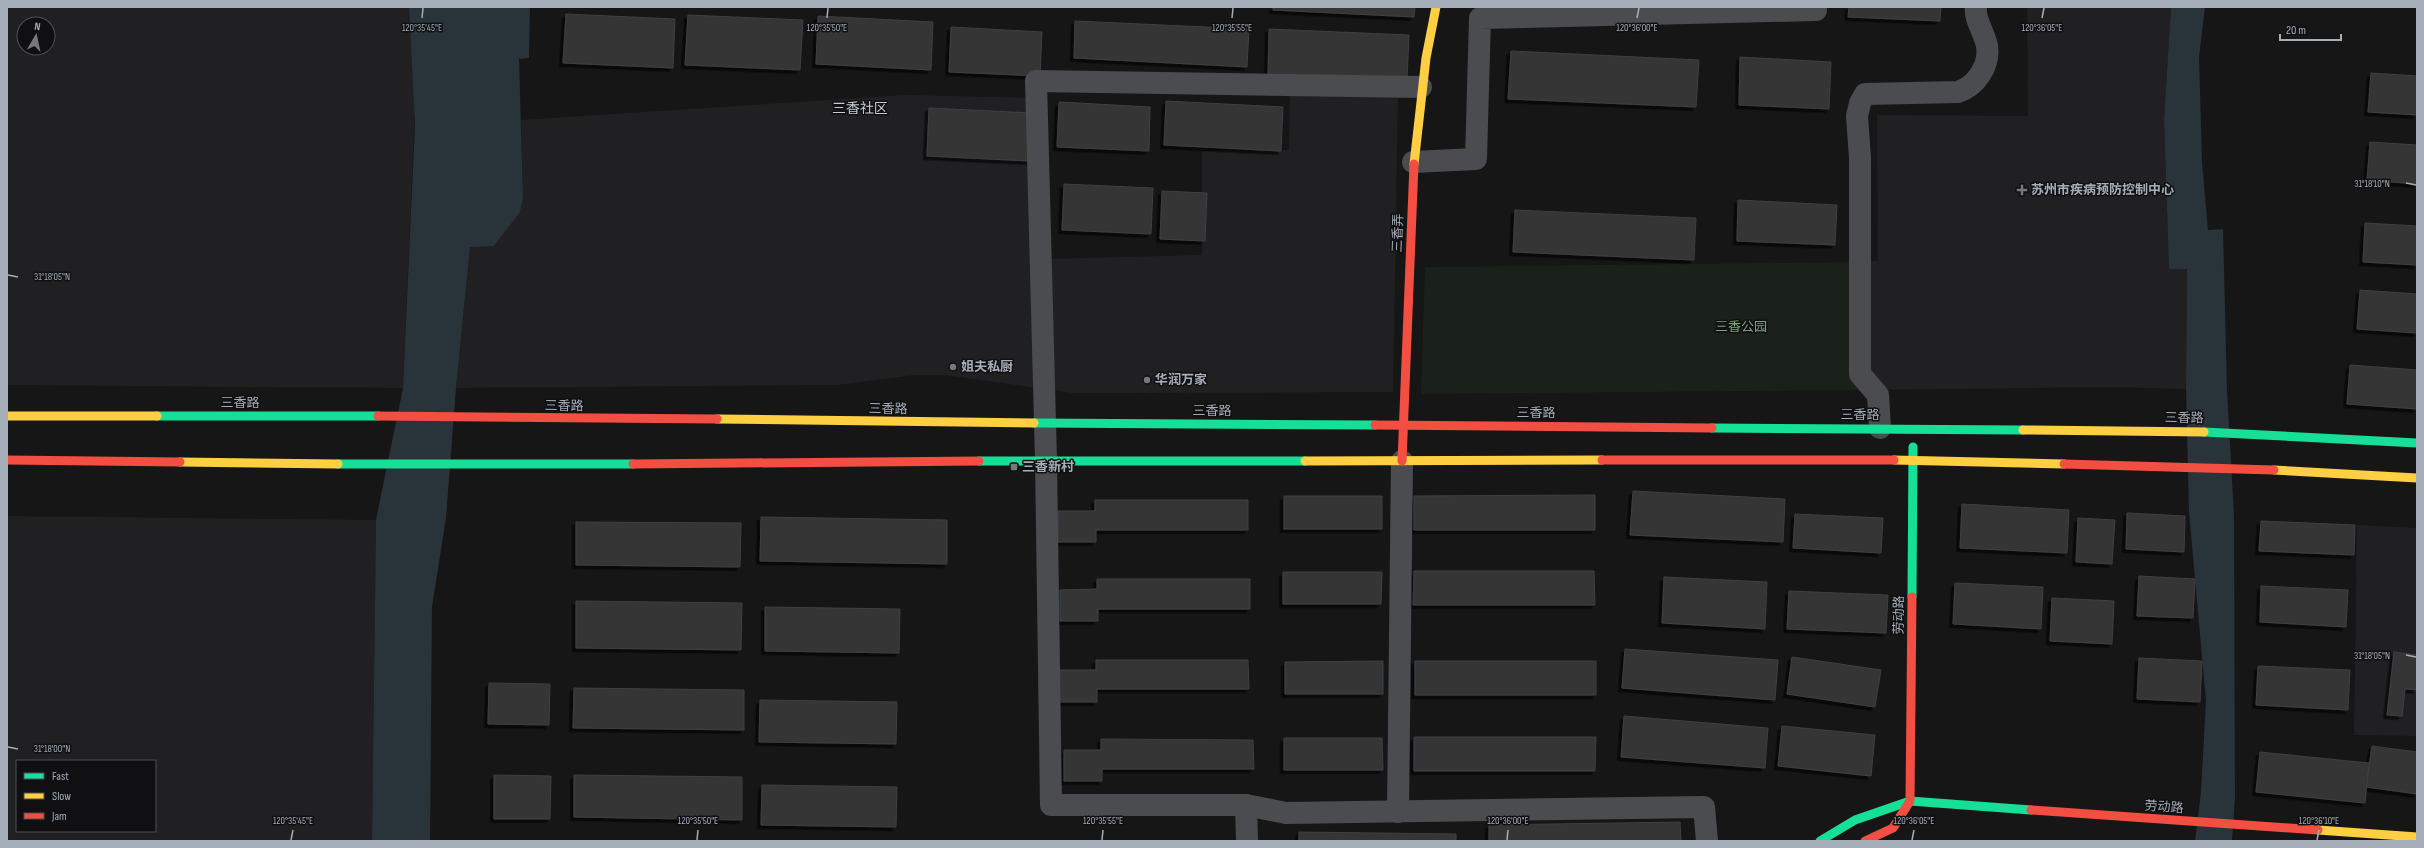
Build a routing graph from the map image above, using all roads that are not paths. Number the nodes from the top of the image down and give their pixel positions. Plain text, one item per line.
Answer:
1 (1436, 7) edge
2 (1816, 7) edge
3 (1976, 7) edge
4 (1421, 87) junction
5 (1413, 162) junction
6 (7, 416) edge
7 (1045, 423) junction
8 (1405, 425) junction
9 (1880, 428) junction
10 (1913, 428) junction
11 (2417, 443) edge
12 (7, 460) edge
13 (1914, 460) junction
14 (1046, 461) junction
15 (1402, 461) junction
16 (2417, 478) edge
17 (1910, 801) junction
18 (1246, 805) junction
19 (1398, 812) junction
20 (2417, 837) edge
21 (1247, 841) edge
22 (1706, 841) edge
23 (1820, 841) edge
24 (1865, 841) edge

1 - 4 main road, 三香弄
2 - 5 street
3 - 9 street
4 - 5 main road, 三香弄
4 - 7 street
5 - 8 main road, 三香弄
6 - 7 main road, 三香路
7 - 8 main road, 三香路
7 - 14 street
8 - 9 main road, 三香路
8 - 15 main road, 三香弄
9 - 10 main road, 三香路
10 - 11 main road, 三香路
10 - 13 main road, 劳动路
12 - 14 main road
13 - 15 main road
13 - 16 main road
13 - 17 main road, 劳动路
14 - 15 main road
14 - 18 street
15 - 19 street
17 - 20 main road, 劳动路
17 - 23 main road, 劳动路
17 - 24 main road
18 - 19 street
18 - 21 street
19 - 22 street

